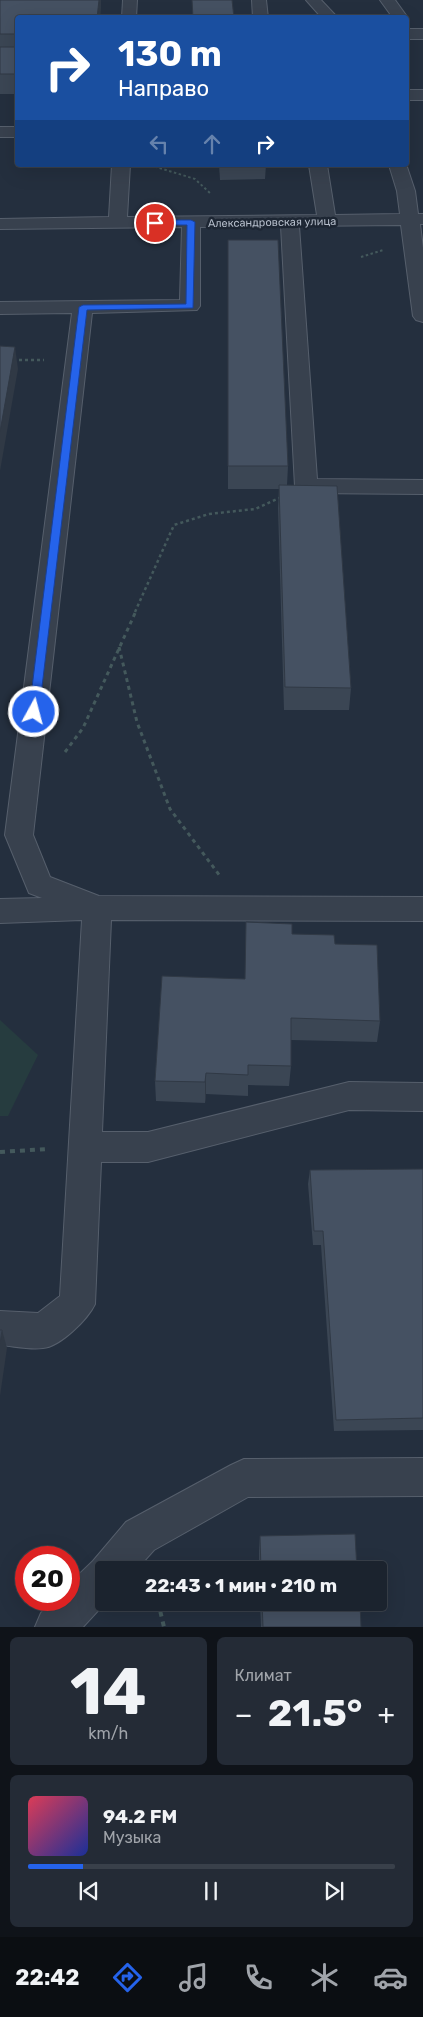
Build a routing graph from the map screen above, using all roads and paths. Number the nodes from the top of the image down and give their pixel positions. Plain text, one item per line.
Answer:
1 (130, 0) edge
2 (258, 0) edge
3 (313, 0) edge
4 (387, 0) edge
5 (129, 15) edge
6 (260, 15) edge
7 (327, 15) edge
8 (399, 15) edge
9 (409, 95) edge
10 (423, 95) edge
11 (0, 132) edge
12 (15, 132) edge
13 (121, 167) edge
14 (156, 167) edge
15 (318, 167) edge
16 (399, 167) edge
17 (215, 198) dead end
18 (416, 220) edge
19 (326, 221) junction
20 (191, 222) junction
21 (290, 222) junction
22 (118, 223) junction
23 (0, 224) edge
24 (388, 250) dead end
25 (361, 257) dead end
26 (83, 307) junction
27 (0, 308) edge
28 (423, 316) edge
29 (77, 358) junction
30 (10, 361) edge
31 (306, 486) junction
32 (423, 487) edge
33 (119, 647) junction
34 (61, 758) dead end
35 (97, 908) junction
36 (244, 908) junction
37 (423, 909) edge
38 (0, 911) edge
39 (423, 1096) edge
40 (84, 1147) junction
41 (0, 1152) edge
42 (0, 1328) edge
43 (423, 1478) edge
44 (117, 1561) edge
45 (95, 1585) edge
46 (160, 1611) edge
47 (55, 1627) edge
48 (164, 1627) edge

1 - 5 street
2 - 6 street
3 - 7 street
4 - 8 street
9 - 10 street
11 - 12 street
13 - 22 street
14 - 17 path
15 - 19 street
16 - 18 street
18 - 19 street, Александровская улица
18 - 28 street
19 - 21 street, Александровская улица
20 - 21 street, Александровская улица
20 - 22 street, Александровская улица
20 - 26 street
21 - 31 street
22 - 23 street, Александровская улица
24 - 25 path
26 - 27 street
26 - 29 street
29 - 30 path
29 - 35 street
31 - 32 street
31 - 33 path
33 - 34 path
33 - 36 path
35 - 36 street
35 - 38 street
35 - 40 street
36 - 37 street
39 - 40 street
40 - 41 path
40 - 42 street
43 - 44 street
45 - 47 street
46 - 48 path

